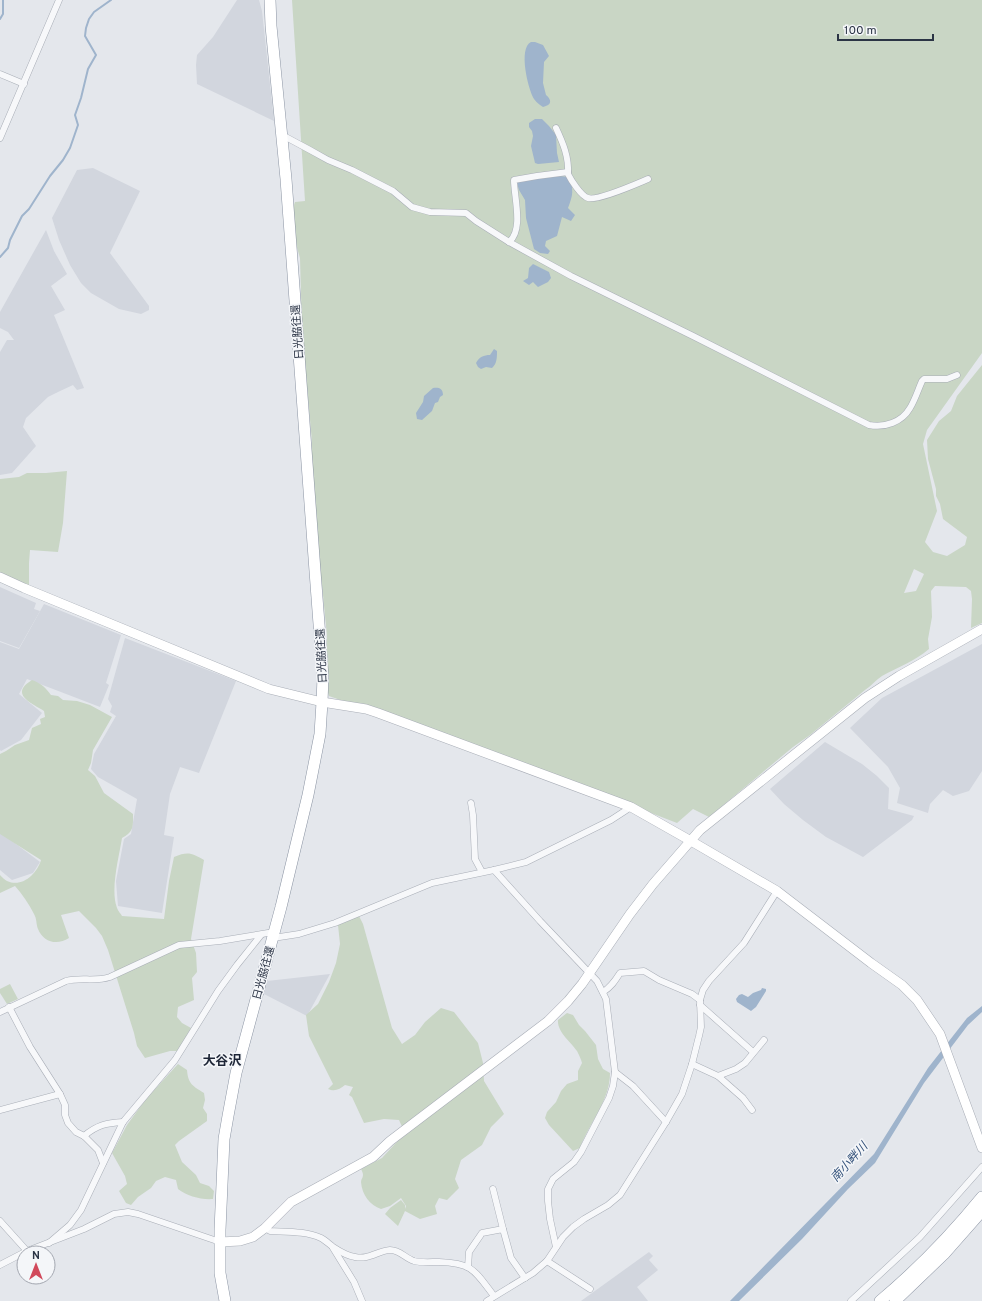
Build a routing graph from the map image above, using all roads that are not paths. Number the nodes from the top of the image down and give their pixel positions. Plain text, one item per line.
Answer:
1 (59, 0) edge
2 (270, 0) edge
3 (0, 74) edge
4 (24, 84) junction
5 (556, 128) dead end
6 (282, 135) junction
7 (0, 138) edge
8 (568, 172) junction
9 (648, 179) dead end
10 (509, 242) junction
11 (957, 375) dead end
12 (0, 577) edge
13 (982, 629) edge
14 (322, 702) junction
15 (471, 803) dead end
16 (631, 807) junction
17 (691, 840) junction
18 (494, 870) junction
19 (482, 872) junction
20 (776, 891) junction
21 (261, 935) junction
22 (273, 935) junction
23 (590, 973) junction
24 (603, 992) junction
25 (700, 1002) junction
26 (9, 1007) junction
27 (0, 1012) edge
28 (764, 1040) dead end
29 (753, 1052) junction
30 (692, 1064) junction
31 (615, 1072) junction
32 (718, 1076) junction
33 (60, 1094) junction
34 (0, 1110) edge
35 (752, 1110) dead end
36 (123, 1122) junction
37 (666, 1122) junction
38 (84, 1136) junction
39 (982, 1148) edge
40 (103, 1163) junction
41 (982, 1167) edge
42 (493, 1189) dead end
43 (982, 1197) edge
44 (982, 1211) edge
45 (0, 1221) edge
46 (265, 1228) junction
47 (503, 1229) junction
48 (220, 1242) junction
49 (49, 1243) junction
50 (22, 1245) edge
51 (44, 1245) edge
52 (332, 1246) junction
53 (556, 1247) junction
54 (16, 1257) edge
55 (547, 1261) junction
56 (0, 1265) edge
57 (468, 1267) junction
58 (525, 1278) junction
59 (590, 1289) dead end
60 (494, 1296) junction
61 (225, 1301) edge
62 (362, 1301) edge
63 (487, 1301) edge
64 (851, 1301) edge
65 (880, 1301) edge
66 (895, 1301) edge

1 - 4 street
2 - 6 highway, 日光脇往還
3 - 4 street
4 - 7 street
5 - 8 street
6 - 10 street
6 - 14 highway, 日光脇往還
8 - 9 street
8 - 10 street
10 - 11 street
12 - 14 street
13 - 17 street
14 - 16 street
14 - 22 highway, 日光脇往還
15 - 19 street
16 - 17 street
16 - 18 street
17 - 20 street
17 - 23 street
18 - 19 street
18 - 23 street
19 - 22 street
20 - 25 street
20 - 39 street
21 - 22 street
21 - 26 street
21 - 36 street
22 - 48 highway, 日光脇往還
23 - 24 street
23 - 46 street
24 - 25 street
24 - 31 street
25 - 29 street
25 - 30 street
26 - 27 street
26 - 33 street
28 - 29 street
29 - 32 street
30 - 32 street
30 - 37 street
31 - 37 street
31 - 53 street
32 - 35 street
33 - 34 street
33 - 38 street
36 - 38 street
36 - 40 street
37 - 53 street
38 - 40 street
40 - 49 street
41 - 64 street
42 - 47 street
43 - 65 highway
44 - 66 highway
45 - 50 street
46 - 48 street
46 - 52 street
47 - 57 street
47 - 58 street
48 - 49 street
48 - 61 highway, 日光脇往還
49 - 51 street
52 - 57 street
52 - 62 street
53 - 55 street
54 - 56 street
55 - 58 street
55 - 59 street
57 - 60 street
58 - 60 street
60 - 63 street

